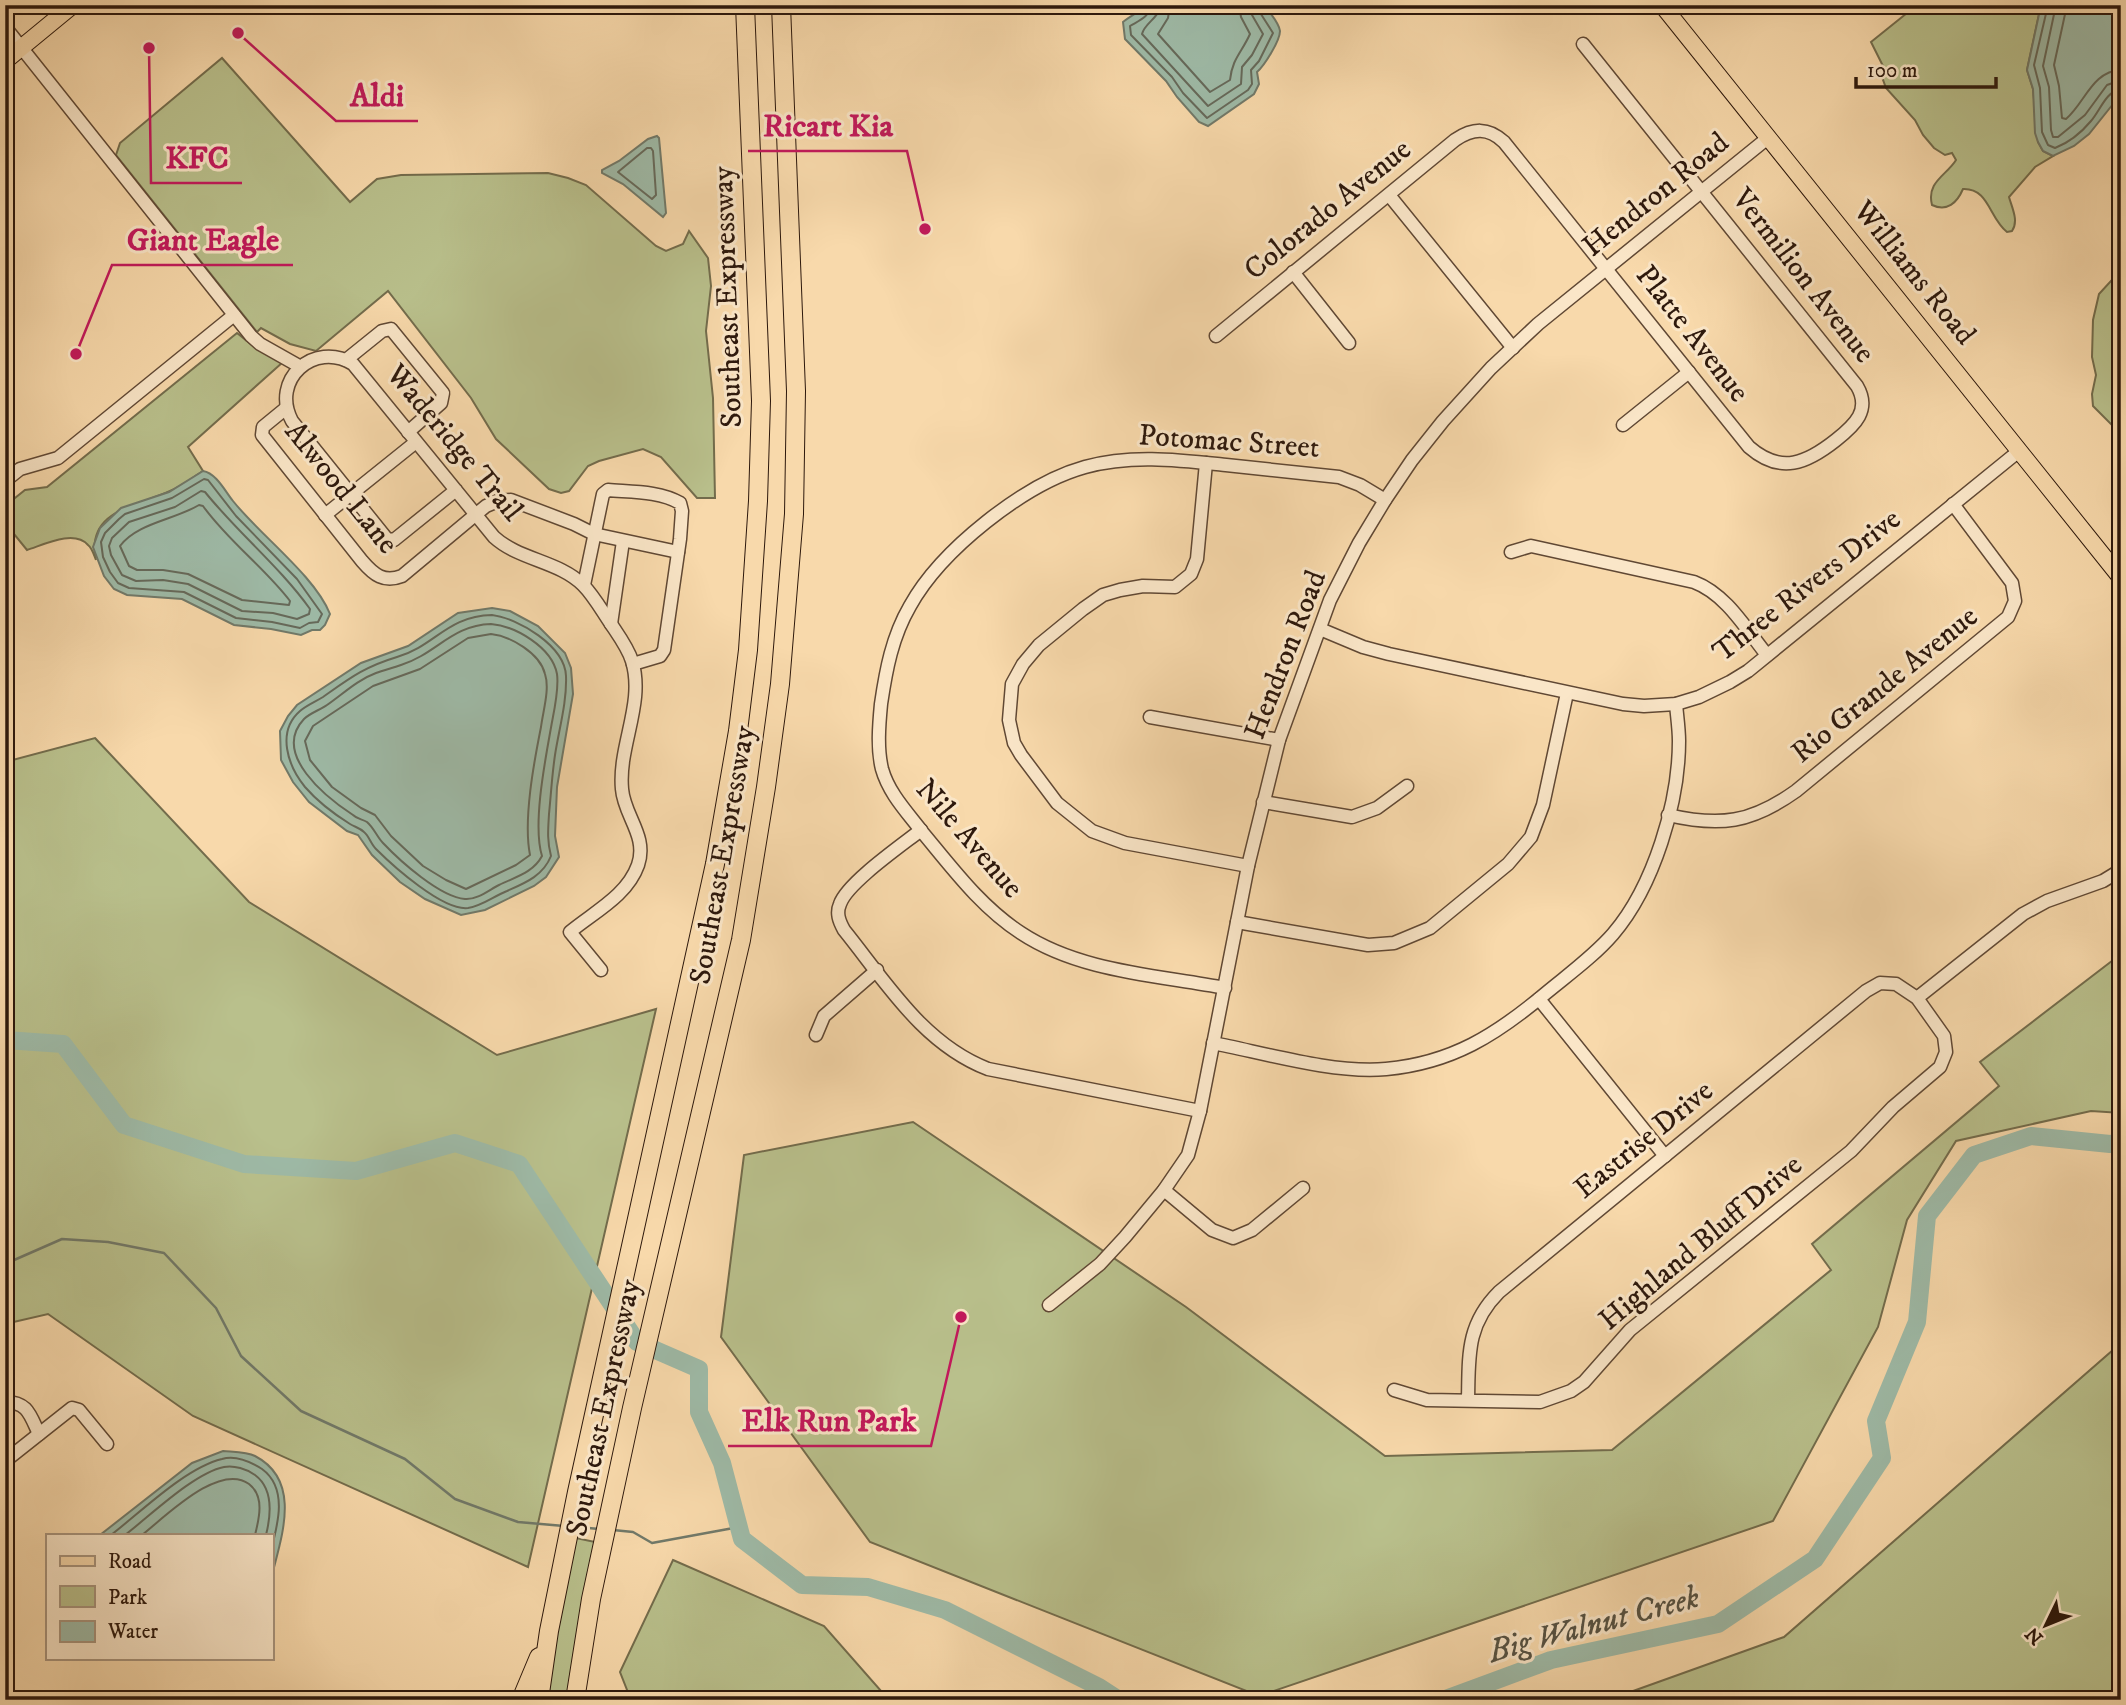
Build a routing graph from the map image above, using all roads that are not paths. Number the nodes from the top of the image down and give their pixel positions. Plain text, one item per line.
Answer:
1 (74, 5) edge
2 (737, 5) edge
3 (745, 5) edge
4 (781, 5) edge
5 (1662, 5) edge
6 (5, 27) edge
7 (1583, 44) dead end
8 (22, 48) junction
9 (748, 57) junction
10 (5, 61) edge
11 (1477, 130) joint
12 (1769, 137) junction
13 (1702, 191) junction
14 (1389, 195) junction
15 (1607, 268) junction
16 (1293, 272) junction
17 (234, 315) junction
18 (1216, 336) dead end
19 (1349, 343) dead end
20 (1513, 348) junction
21 (346, 360) junction
22 (299, 366) junction
23 (1689, 372) junction
24 (285, 409) junction
25 (1623, 425) dead end
26 (412, 437) junction
27 (1830, 445) joint
28 (2020, 451) junction
29 (1206, 463) junction
30 (5, 481) edge
31 (456, 490) junction
32 (351, 494) junction
33 (1385, 500) junction
34 (1953, 504) junction
35 (325, 515) junction
36 (476, 515) junction
37 (594, 534) junction
38 (623, 541) junction
39 (678, 552) junction
40 (1511, 552) dead end
41 (2121, 578) edge
42 (584, 585) junction
43 (611, 624) junction
44 (1320, 629) junction
45 (1768, 655) junction
46 (633, 664) junction
47 (883, 689) joint
48 (1567, 693) junction
49 (1676, 704) junction
50 (1150, 717) dead end
51 (1279, 740) junction
52 (1407, 786) dead end
53 (1263, 802) junction
54 (1668, 815) junction
55 (921, 830) junction
56 (1248, 866) junction
57 (2121, 870) edge
58 (1237, 922) junction
59 (601, 970) dead end
60 (877, 970) junction
61 (1225, 988) junction
62 (1917, 998) junction
63 (1539, 999) junction
64 (816, 1035) dead end
65 (1213, 1043) junction
66 (1200, 1111) junction
67 (1665, 1157) junction
68 (1303, 1188) dead end
69 (1164, 1190) junction
70 (1049, 1306) dead end
71 (1394, 1390) dead end
72 (1468, 1400) junction
73 (5, 1402) edge
74 (39, 1434) junction
75 (107, 1444) dead end
76 (5, 1461) edge
77 (549, 1631) junction
78 (584, 1646) junction
79 (522, 1700) edge
80 (540, 1700) edge
81 (575, 1700) edge
82 (585, 1700) edge

1 - 8 main road
2 - 9 highway
3 - 9 highway, Southeast Expressway
4 - 78 highway, Southeast Expressway
5 - 12 main road, Williams Road
6 - 8 street
7 - 13 street, Vermilion Avenue
8 - 10 main road
8 - 17 street
9 - 77 highway, Southeast Expressway
11 - 14 street, Colorado Avenue
11 - 15 street, Platte Avenue
12 - 13 street, Hendron Road
12 - 28 main road, Williams Road
13 - 15 street, Hendron Road
13 - 27 street, Vermilion Avenue
14 - 16 street, Colorado Avenue
14 - 20 street
15 - 20 street, Hendron Road
15 - 23 street, Platte Avenue
16 - 18 street, Colorado Avenue
16 - 19 street
17 - 22 street
17 - 30 street
20 - 33 street, Hendron Road
21 - 22 street, Waderidge Trail
21 - 26 street, Waderidge Trail
21 - 26 street
22 - 24 street
23 - 25 street
23 - 27 street, Platte Avenue
24 - 32 street
24 - 35 street, Alwood Lane
26 - 31 street, Waderidge Trail
26 - 32 street
28 - 34 street, Three Rivers Drive
28 - 41 main road, Williams Road
29 - 33 street, Potomac Street
29 - 47 street, Potomac Street
29 - 56 street
31 - 32 street
31 - 36 street, Waderidge Trail
32 - 35 street
33 - 44 street, Hendron Road
34 - 45 street, Three Rivers Drive
34 - 54 street, Rio Grande Avenue
35 - 36 street, Alwood Lane
36 - 37 street
36 - 42 street, Waderidge Trail
37 - 38 street
37 - 39 street
37 - 42 street
38 - 39 street
38 - 43 street
39 - 46 street
40 - 45 street
42 - 43 street, Waderidge Trail
43 - 46 street, Waderidge Trail
44 - 48 street, Three Rivers Drive
44 - 51 street, Hendron Road
45 - 49 street, Three Rivers Drive
46 - 59 street, Waderidge Trail
47 - 55 street, Nile Avenue
48 - 49 street, Three Rivers Drive
48 - 58 street
49 - 54 street
50 - 51 street
51 - 53 street, Hendron Road
52 - 53 street
53 - 56 street, Hendron Road
54 - 63 street
55 - 60 street
55 - 61 street, Nile Avenue
56 - 58 street, Hendron Road
57 - 62 street
58 - 61 street, Hendron Road
60 - 64 street
60 - 66 street
61 - 65 street, Hendron Road
62 - 67 street, Eastrise Drive
62 - 72 street, Highland Bluff Drive
63 - 65 street
63 - 67 street
65 - 66 street, Hendron Road
66 - 69 street, Hendron Road
67 - 72 street, Eastrise Drive
68 - 69 street
69 - 70 street, Hendron Road
71 - 72 street, Highland Bluff Drive
73 - 74 street
74 - 75 street
74 - 76 street
77 - 79 highway
77 - 80 highway, Southeast Expressway
78 - 81 highway, Southeast Expressway
78 - 82 highway

